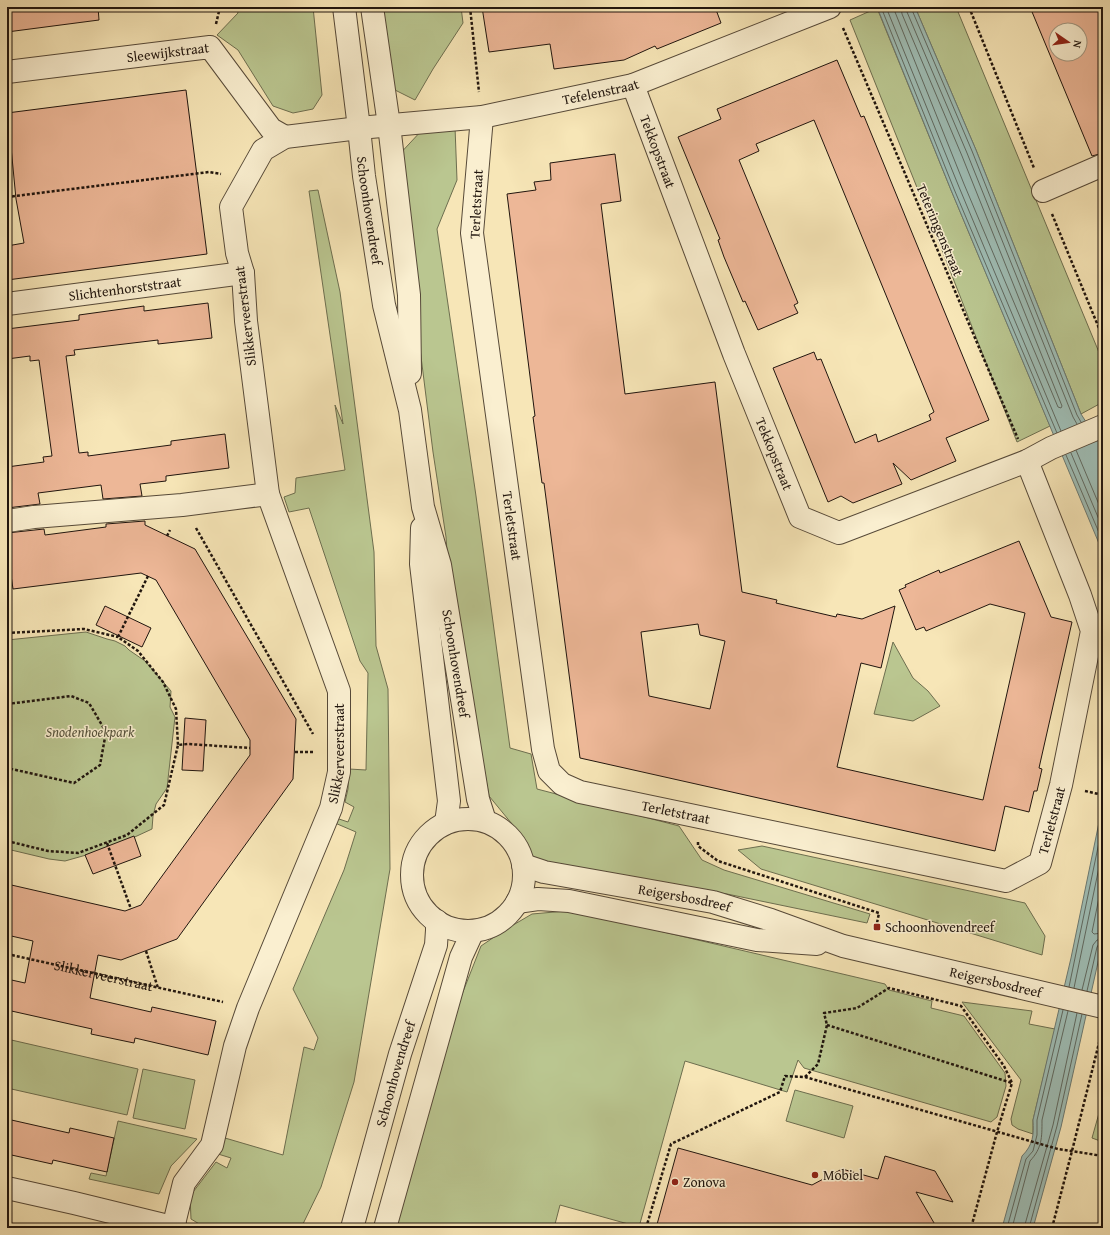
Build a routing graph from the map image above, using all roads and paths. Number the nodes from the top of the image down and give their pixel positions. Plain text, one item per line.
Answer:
1 (344, 7) edge
2 (372, 7) edge
3 (470, 7) edge
4 (836, 14) edge
5 (7, 72) edge
6 (633, 85) junction
7 (482, 117) junction
8 (389, 125) junction
9 (359, 128) junction
10 (285, 137) junction
11 (1103, 165) edge
12 (247, 179) junction
13 (1043, 191) dead end
14 (7, 197) edge
15 (243, 273) junction
16 (7, 304) edge
17 (410, 410) junction
18 (1102, 426) edge
19 (1027, 461) junction
20 (268, 494) junction
21 (182, 505) junction
22 (423, 507) junction
23 (7, 521) edge
24 (167, 536) dead end
25 (148, 576) dead end
26 (7, 633) edge
27 (118, 637) junction
28 (7, 704) edge
29 (316, 738) dead end
30 (178, 745) junction
31 (250, 748) dead end
32 (7, 768) edge
33 (1088, 792) dead end
34 (1103, 795) edge
35 (698, 816) junction
36 (485, 821) junction
37 (446, 824) junction
38 (7, 841) edge
39 (107, 843) junction
40 (524, 865) junction
41 (517, 902) junction
42 (131, 909) dead end
43 (437, 921) junction
44 (883, 930) dead end
45 (473, 931) junction
46 (843, 946) junction
47 (146, 951) dead end
48 (7, 954) edge
49 (158, 988) junction
50 (1103, 1007) edge
51 (248, 1008) junction
52 (1103, 1024) edge
53 (827, 1025) junction
54 (805, 1077) junction
55 (1012, 1082) junction
56 (997, 1132) junction
57 (1072, 1151) junction
58 (1103, 1156) edge
59 (7, 1188) edge
60 (174, 1228) edge
61 (352, 1228) edge
62 (385, 1228) edge
63 (646, 1228) edge
64 (971, 1228) edge
65 (1052, 1228) edge

1 - 9 street, Schoonhovendreef
2 - 8 street, Schoonhovendreef
3 - 7 path
4 - 6 street, Tefelenstraat
4 - 19 path, Teteringenstraat
5 - 10 street, Sleewijkstraat
6 - 7 street, Tefelenstraat
6 - 19 street, Tekkopstraat
7 - 8 street, Tefelenstraat
7 - 35 street, Terletstraat
8 - 9 street, Tefelenstraat
8 - 17 street, Schoonhovendreef
9 - 10 street, Slikkerveerstraat
9 - 17 street, Schoonhovendreef
10 - 12 street, Slikkerveerstraat
11 - 13 street
12 - 14 path
12 - 15 street, Slikkerveerstraat
15 - 16 street, Slichtenhorststraat
15 - 20 street, Slikkerveerstraat
17 - 22 street, Schoonhovendreef
18 - 19 street, Tekkopstraat
19 - 35 street, Terletstraat
20 - 21 street
20 - 51 street, Slikkerveerstraat
21 - 23 street
21 - 24 path
21 - 29 path
22 - 36 street, Schoonhovendreef
22 - 37 street, Schoonhovendreef
25 - 27 path
26 - 27 path
27 - 30 path
28 - 32 path
30 - 31 path
30 - 39 path
33 - 34 path
35 - 44 path
36 - 37 street
36 - 40 street
37 - 43 street
38 - 39 path
39 - 42 path
40 - 41 street
40 - 46 street, Reigersbosdreef
41 - 45 street
41 - 46 street, Reigersbosdreef
43 - 45 street
43 - 61 street, Schoonhovendreef
45 - 62 street
46 - 50 street, Reigersbosdreef
47 - 49 path
48 - 49 path, Slikkerveerstraat
49 - 51 path, Slikkerveerstraat
51 - 60 street, Slikkerveerstraat
52 - 57 path
53 - 54 path
53 - 55 path
53 - 55 path
54 - 56 path
54 - 63 path
55 - 56 path
56 - 57 path
56 - 64 path
57 - 58 path
57 - 65 path
59 - 60 street

